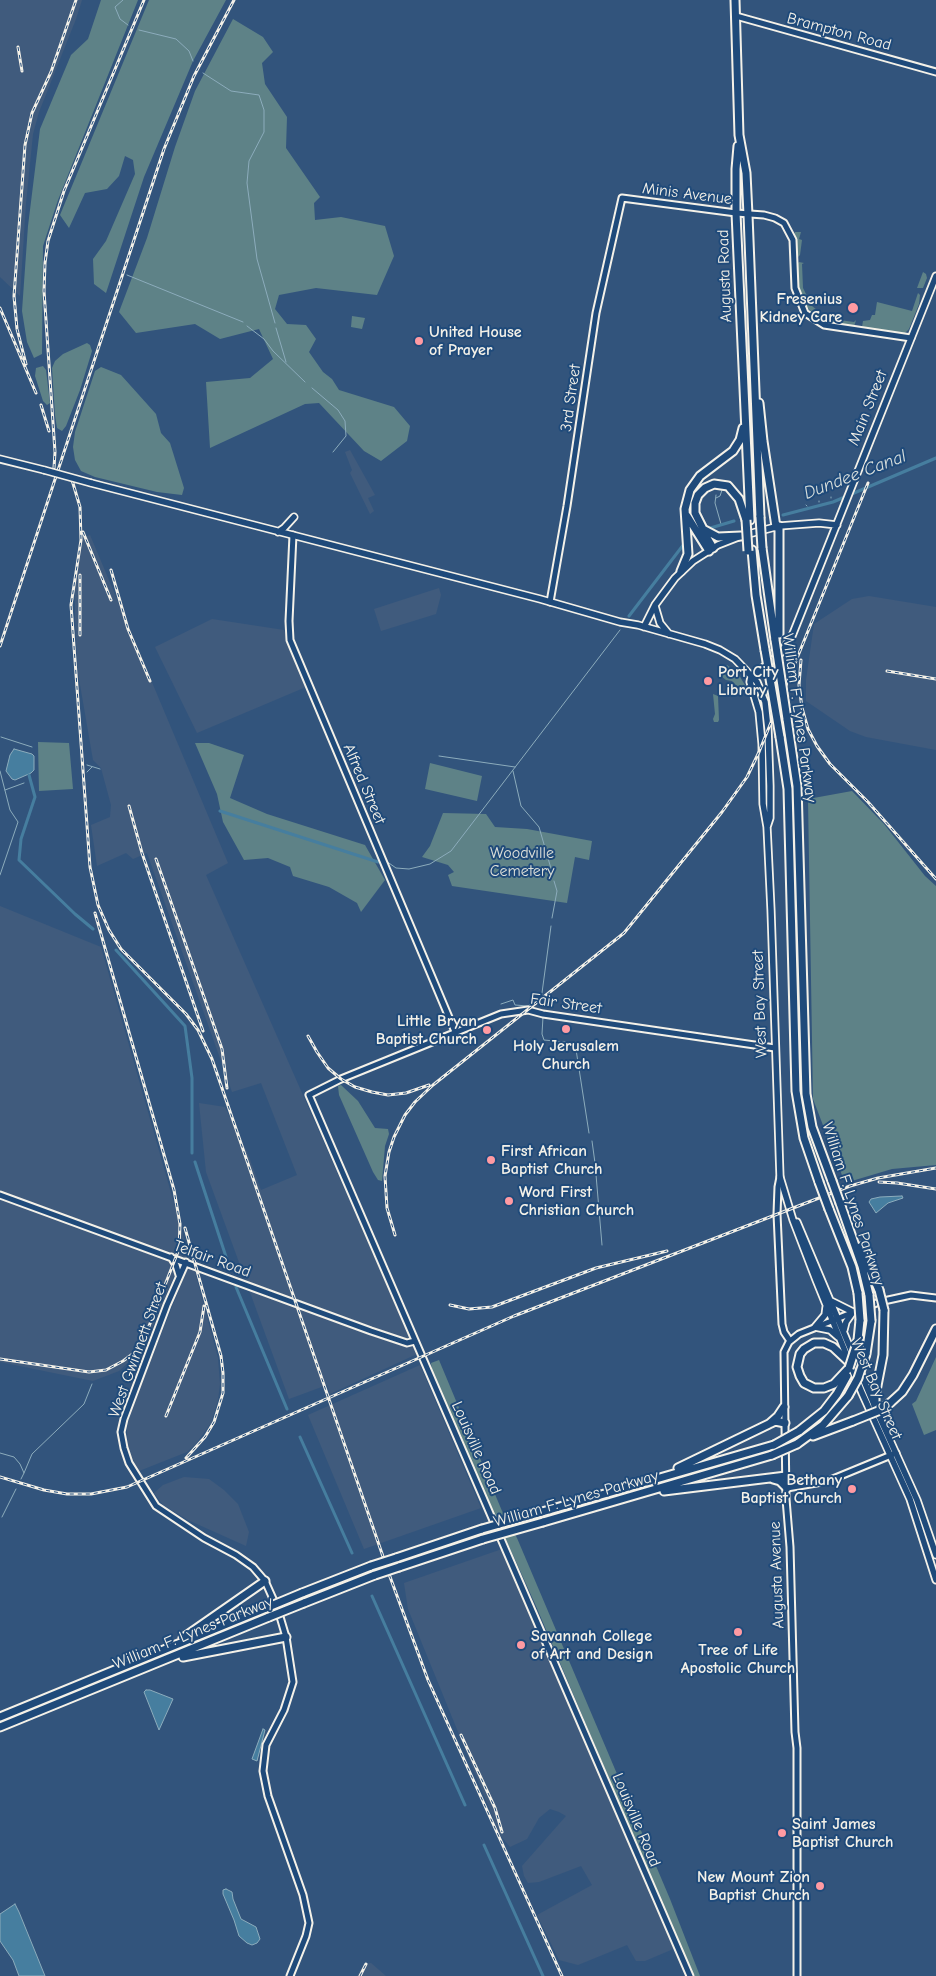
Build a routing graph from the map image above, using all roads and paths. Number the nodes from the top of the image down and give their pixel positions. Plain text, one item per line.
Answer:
1 (735, 0) edge
2 (736, 16) junction
3 (936, 72) edge
4 (740, 135) junction
5 (622, 198) joint
6 (736, 213) junction
7 (748, 214) junction
8 (936, 276) edge
9 (911, 338) junction
10 (752, 343) junction
11 (745, 416) junction
12 (0, 459) edge
13 (685, 509) junction
14 (294, 517) dead end
15 (748, 520) junction
16 (700, 523) junction
17 (838, 525) junction
18 (779, 526) junction
19 (278, 532) junction
20 (293, 536) junction
21 (740, 536) junction
22 (711, 549) junction
23 (682, 571) junction
24 (550, 602) junction
25 (655, 605) junction
26 (644, 627) junction
27 (669, 634) junction
28 (777, 637) junction
29 (766, 666) junction
30 (751, 677) junction
31 (760, 689) junction
32 (767, 827) junction
33 (456, 1034) junction
34 (775, 1048) junction
35 (309, 1095) joint
36 (780, 1177) junction
37 (0, 1195) edge
38 (840, 1203) junction
39 (171, 1257) junction
40 (184, 1262) junction
41 (196, 1266) junction
42 (179, 1275) junction
43 (936, 1298) edge
44 (829, 1303) junction
45 (853, 1312) junction
46 (835, 1320) junction
47 (815, 1327) junction
48 (936, 1329) edge
49 (844, 1332) junction
50 (840, 1339) junction
51 (415, 1341) junction
52 (790, 1341) junction
53 (848, 1370) junction
54 (784, 1407) junction
55 (875, 1407) junction
56 (785, 1423) junction
57 (769, 1424) junction
58 (800, 1442) junction
59 (893, 1454) junction
60 (786, 1476) junction
61 (656, 1478) junction
62 (770, 1478) junction
63 (787, 1488) junction
64 (652, 1491) junction
65 (936, 1555) edge
66 (936, 1580) edge
67 (265, 1581) junction
68 (286, 1637) junction
69 (158, 1663) junction
70 (130, 1665) junction
71 (74, 1697) junction
72 (30, 1704) junction
73 (0, 1712) edge
74 (0, 1717) edge
75 (0, 1727) edge
76 (0, 1732) edge
77 (290, 1976) edge
78 (690, 1976) edge
79 (797, 1976) edge

1 - 2 highway, Augusta Road
2 - 3 main road, Brampton Road
2 - 4 highway, Augusta Road
4 - 6 highway, Augusta Road
4 - 7 highway, Augusta Road
5 - 6 main road, Minis Avenue
5 - 24 main road, 3rd Street
6 - 7 main road, Minis Avenue
6 - 11 highway, Augusta Road
7 - 9 main road, Minis Avenue
7 - 10 highway, Augusta Road
8 - 9 main road, Main Street
9 - 17 main road, Main Street
10 - 18 highway
10 - 28 highway, William F. Lynes Parkway, bridge
11 - 13 highway
11 - 15 highway, William F. Lynes Parkway
12 - 19 main road, bridge
13 - 22 highway
13 - 23 highway
14 - 19 main road
15 - 16 highway
15 - 53 highway, William F. Lynes Parkway, bridge
16 - 21 highway
16 - 22 highway
17 - 18 main road
17 - 29 main road, Main Street
18 - 21 main road
18 - 28 highway
19 - 20 main road
20 - 24 main road
20 - 33 main road, Alfred Street
21 - 22 main road
22 - 23 main road
23 - 25 main road
24 - 26 main road
25 - 26 main road
25 - 27 main road
26 - 27 main road
27 - 30 main road
28 - 38 highway, William F. Lynes Parkway, bridge
29 - 30 main road, Main Street
29 - 31 main road
30 - 31 main road
30 - 32 main road, West Bay Street
31 - 32 main road, West Bay Street
32 - 34 main road, West Bay Street
33 - 34 main road, Fair Street
33 - 35 main road, Fair Street
34 - 36 main road, West Bay Street
35 - 51 main road, Louisville Road
36 - 44 main road, West Bay Street
36 - 52 main road
37 - 39 main road, Telfair Road
38 - 55 highway, bridge
38 - 58 highway, William F. Lynes Parkway, bridge
39 - 40 main road, Telfair Road
39 - 42 main road
40 - 41 main road, Telfair Road
40 - 42 main road, West Gwinnett Street
41 - 42 main road
41 - 51 main road, Telfair Road
42 - 67 main road, West Gwinnett Street
43 - 45 main road
44 - 45 main road
44 - 46 main road, West Bay Street
44 - 47 main road
45 - 46 main road
45 - 49 main road
46 - 47 main road
46 - 49 main road, West Bay Street
46 - 50 main road, West Bay Street
47 - 50 main road
47 - 52 main road
48 - 58 highway, bridge
49 - 55 main road, West Bay Street
50 - 53 main road, West Bay Street
51 - 78 main road, Louisville Road
52 - 54 main road, Augusta Avenue
53 - 53 highway
53 - 59 main road, West Bay Street
53 - 61 highway, William F. Lynes Parkway, bridge
54 - 56 main road, Augusta Avenue
54 - 57 highway
55 - 59 main road, West Bay Street
56 - 57 highway
56 - 60 main road, Augusta Avenue
57 - 61 highway
58 - 64 highway, William F. Lynes Parkway, bridge
59 - 63 main road
59 - 65 main road, West Bay Street
59 - 66 main road, West Bay Street
60 - 62 highway
60 - 63 main road, Augusta Avenue
61 - 70 highway, William F. Lynes Parkway, bridge
62 - 63 highway
62 - 64 highway
63 - 79 main road, Augusta Avenue
64 - 69 highway, William F. Lynes Parkway, bridge
67 - 68 main road, West Gwinnett Street
67 - 70 highway
68 - 69 highway
68 - 77 main road, West Gwinnett Street
69 - 71 highway, William F. Lynes Parkway
70 - 72 highway, William F. Lynes Parkway
71 - 75 highway, William F. Lynes Parkway
71 - 76 highway
72 - 73 highway
72 - 74 highway, William F. Lynes Parkway

